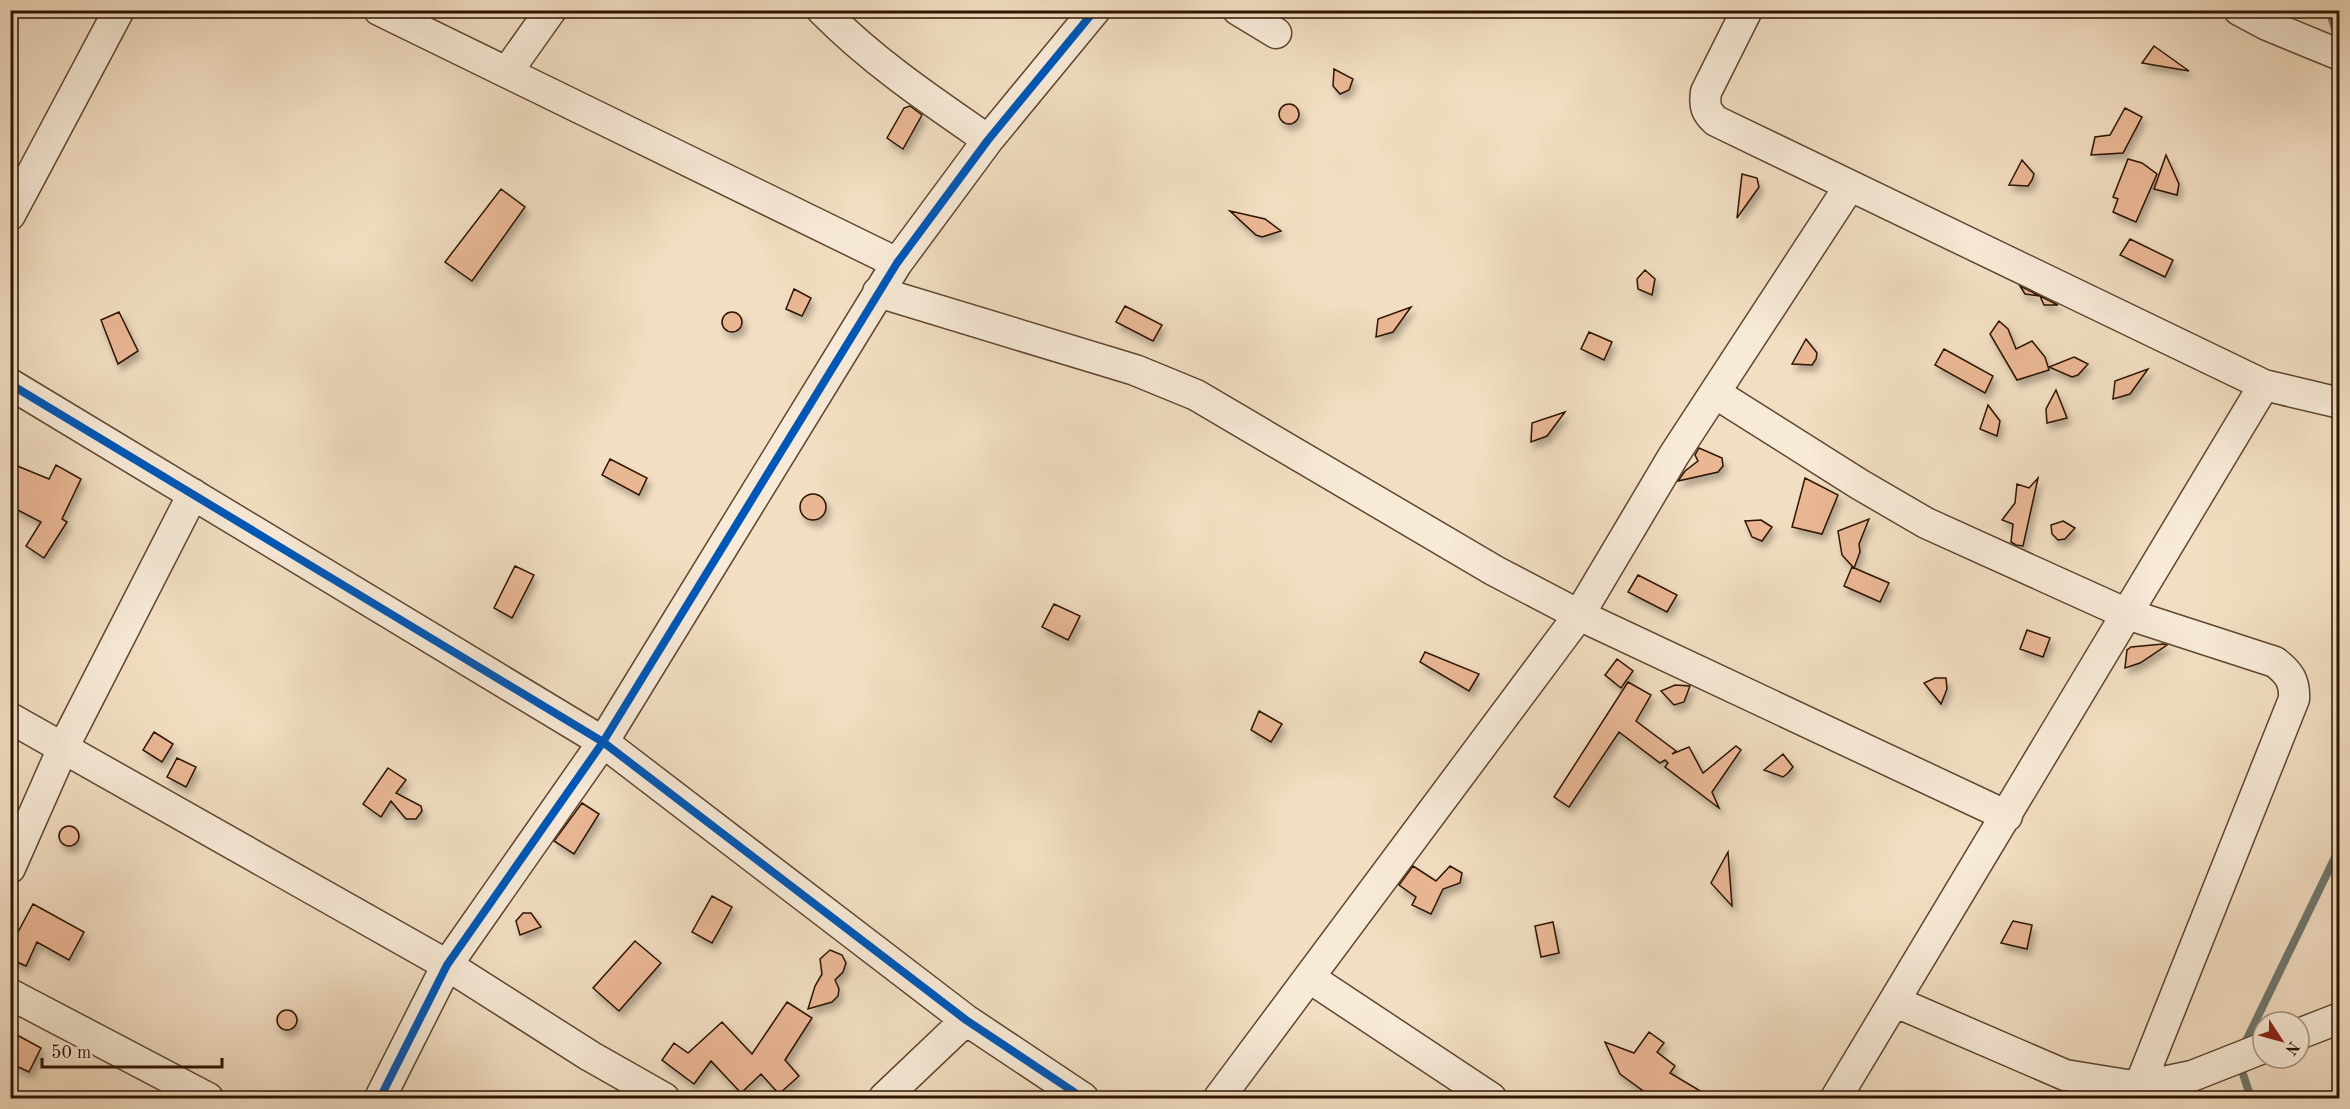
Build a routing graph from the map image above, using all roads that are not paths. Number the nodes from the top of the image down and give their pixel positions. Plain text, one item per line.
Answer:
1 (119, 10) edge
2 (379, 10) edge
3 (551, 10) edge
4 (822, 10) edge
5 (1095, 10) edge
6 (1238, 10) edge
7 (1747, 10) edge
8 (2239, 10) edge
9 (1276, 33) dead end
10 (2340, 55) edge
11 (507, 72) junction
12 (988, 140) junction
13 (1849, 187) junction
14 (10, 215) edge
15 (897, 263) junction
16 (878, 292) junction
17 (10, 384) edge
18 (2264, 385) junction
19 (1715, 393) junction
20 (2340, 403) edge
21 (193, 494) junction
22 (2127, 614) junction
23 (1579, 615) junction
24 (10, 718) edge
25 (603, 742) junction
26 (63, 748) junction
27 (2007, 816) junction
28 (10, 868) edge
29 (447, 965) junction
30 (1310, 978) junction
31 (10, 994) edge
32 (1896, 1002) junction
33 (2340, 1018) edge
34 (966, 1020) junction
35 (2311, 1029) edge
36 (2251, 1053) edge
37 (2139, 1087) junction
38 (208, 1098) edge
39 (380, 1098) edge
40 (664, 1098) edge
41 (884, 1098) edge
42 (1083, 1098) edge
43 (1219, 1098) edge
44 (1491, 1098) edge
45 (1836, 1098) edge

1 - 14 street
2 - 11 street
3 - 11 street
4 - 12 street
5 - 12 street
6 - 9 street
7 - 13 street
8 - 10 street
11 - 15 street
12 - 15 street
13 - 18 street
13 - 19 street
15 - 16 street
16 - 23 street
16 - 25 street
17 - 21 street
18 - 20 street
18 - 22 street
19 - 22 street
19 - 23 street
21 - 25 street
21 - 26 street
22 - 27 street
22 - 37 street
23 - 27 street
23 - 30 street
24 - 26 street
25 - 29 street
25 - 34 street
26 - 28 street
26 - 29 street
27 - 32 street
29 - 39 street
29 - 40 street
30 - 43 street
30 - 44 street
31 - 38 street
32 - 37 street
32 - 45 street
33 - 35 street
34 - 41 street
34 - 42 street
36 - 37 street

